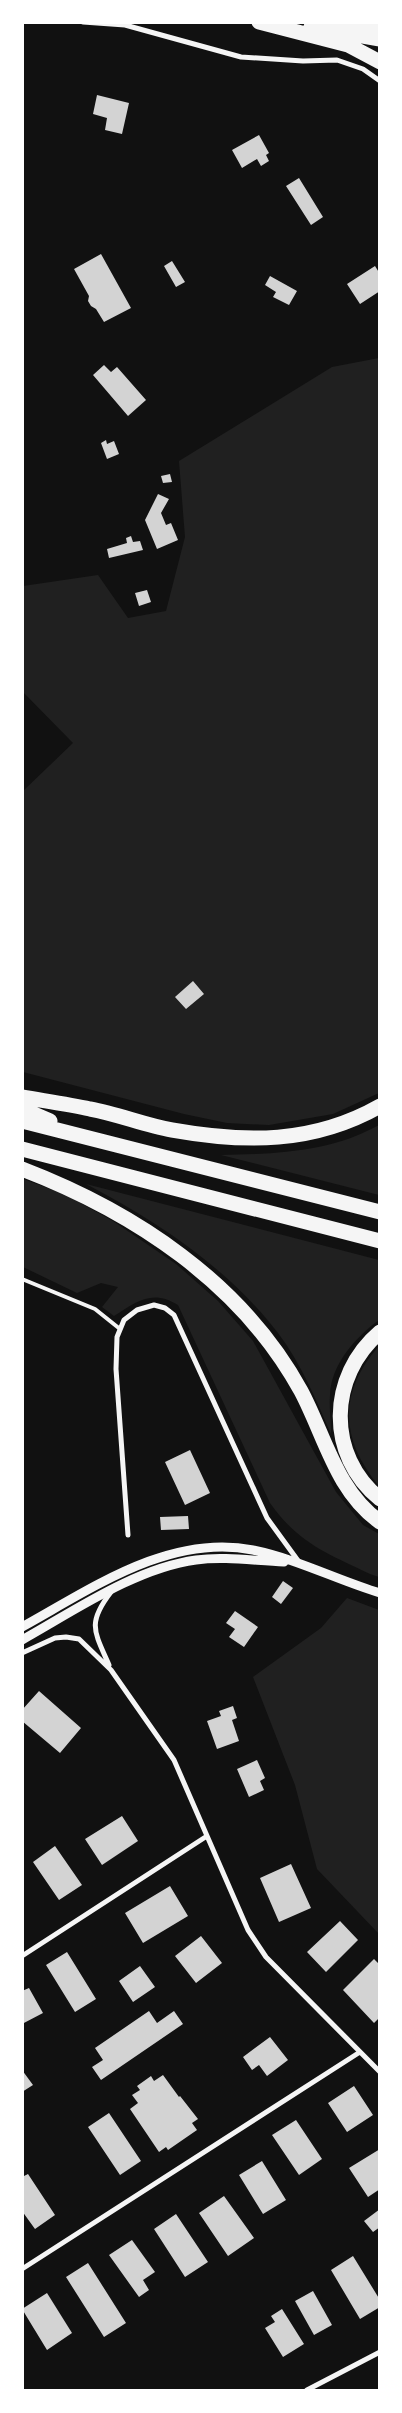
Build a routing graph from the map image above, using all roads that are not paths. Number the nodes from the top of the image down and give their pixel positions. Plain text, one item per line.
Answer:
1 (83, 22) edge
2 (259, 22) edge
3 (282, 22) edge
4 (344, 22) edge
5 (380, 28) edge
6 (380, 39) edge
7 (380, 62) edge
8 (380, 81) edge
9 (22, 1097) edge
10 (380, 1106) edge
11 (22, 1109) edge
12 (22, 1121) edge
13 (92, 1140) junction
14 (22, 1149) edge
15 (22, 1169) edge
16 (380, 1212) edge
17 (380, 1241) edge
18 (22, 1279) edge
19 (120, 1329) junction
20 (380, 1332) edge
21 (380, 1499) edge
22 (380, 1522) edge
23 (128, 1535) dead end
24 (300, 1563) junction
25 (112, 1590) junction
26 (380, 1593) edge
27 (22, 1627) edge
28 (22, 1640) edge
29 (22, 1653) edge
30 (111, 1670) junction
31 (207, 1836) junction
32 (22, 1956) edge
33 (360, 2052) junction
34 (380, 2072) edge
35 (22, 2269) edge
36 (380, 2352) edge
37 (307, 2390) edge

1 - 8 street
2 - 7 highway
3 - 6 highway
4 - 5 highway
9 - 10 highway
11 - 13 highway
12 - 13 highway
13 - 16 highway
14 - 17 highway
15 - 22 highway
18 - 19 lane
19 - 23 street
19 - 24 street
20 - 21 highway
24 - 25 street
24 - 26 street
24 - 27 street
25 - 28 street
25 - 30 street
29 - 30 street
30 - 31 street
31 - 32 street
31 - 33 street
33 - 34 street
33 - 35 street
36 - 37 street

